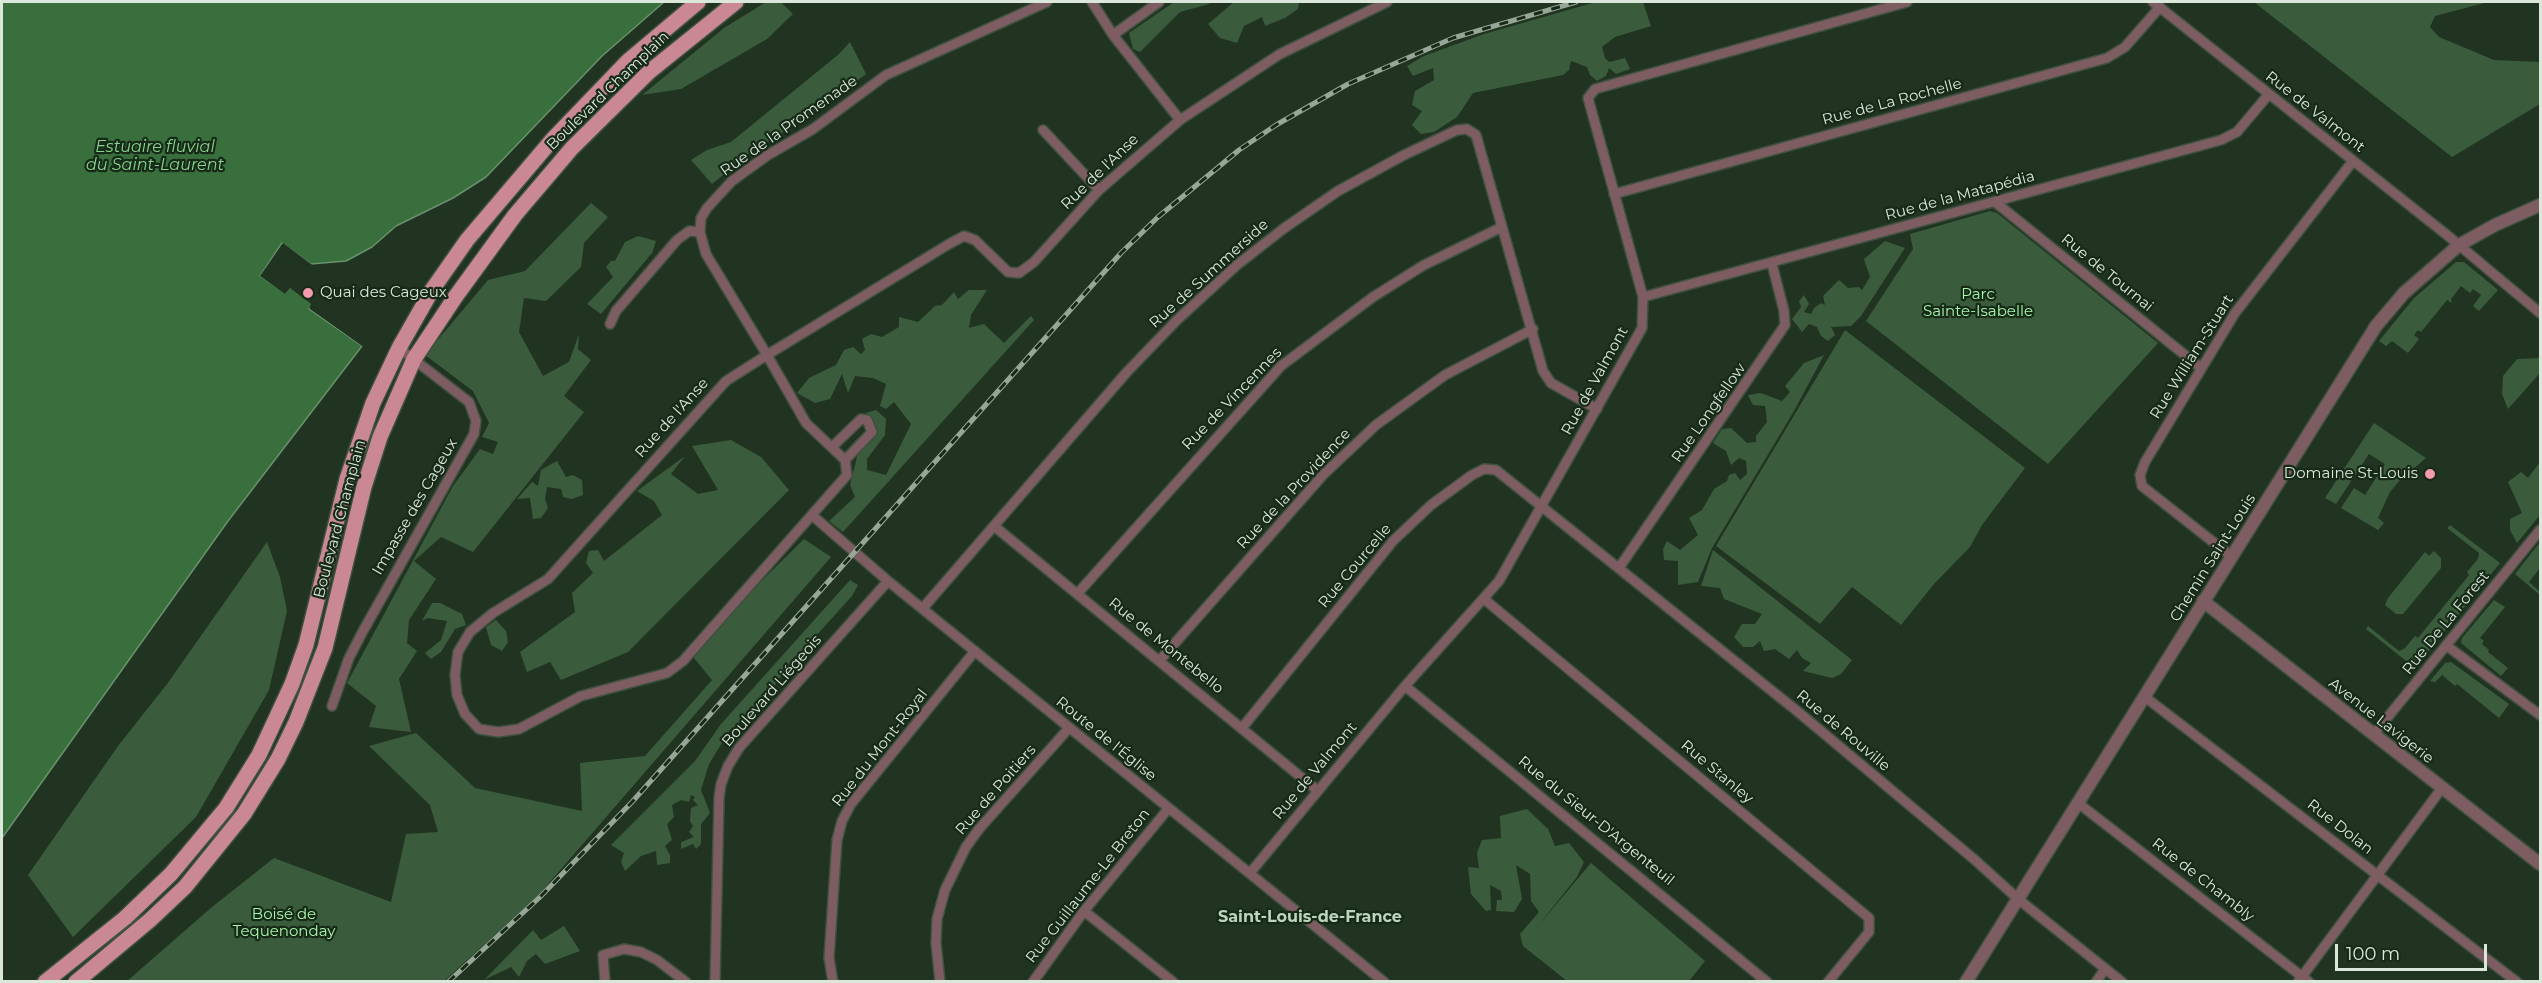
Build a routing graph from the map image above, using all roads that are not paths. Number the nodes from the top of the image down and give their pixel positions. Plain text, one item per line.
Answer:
1 (698, 2) edge
2 (736, 2) edge
3 (1047, 2) edge
4 (1092, 2) edge
5 (1159, 2) edge
6 (1387, 2) edge
7 (1907, 2) edge
8 (2156, 4) edge
9 (1113, 35) junction
10 (2269, 94) junction
11 (1180, 120) junction
12 (1044, 130) dead end
13 (2353, 161) junction
14 (1099, 190) junction
15 (1614, 194) junction
16 (1995, 202) junction
17 (2541, 205) edge
18 (1502, 227) junction
19 (700, 232) junction
20 (2459, 245) junction
21 (1772, 264) junction
22 (1643, 297) junction
23 (2541, 313) edge
24 (610, 324) dead end
25 (1533, 329) junction
26 (399, 348) junction
27 (767, 355) junction
28 (414, 359) junction
29 (2201, 368) junction
30 (1597, 409) junction
31 (832, 447) junction
32 (845, 460) junction
33 (1542, 508) junction
34 (813, 516) junction
35 (994, 526) junction
36 (2541, 531) edge
37 (2231, 556) junction
38 (1619, 568) junction
39 (888, 581) junction
40 (1078, 593) junction
41 (1484, 599) junction
42 (2203, 601) junction
43 (922, 608) junction
44 (2447, 646) junction
45 (975, 651) junction
46 (1160, 660) junction
47 (1405, 686) junction
48 (2145, 697) junction
49 (332, 706) dead end
50 (2541, 715) edge
51 (1069, 728) junction
52 (1242, 728) junction
53 (2374, 734) junction
54 (2442, 788) junction
55 (1318, 791) junction
56 (2078, 803) junction
57 (1168, 808) junction
58 (2541, 864) edge
59 (1250, 873) junction
60 (2377, 875) junction
61 (2018, 899) junction
62 (1084, 911) junction
63 (2105, 969) junction
64 (2303, 980) edge
65 (45, 981) edge
66 (76, 981) edge
67 (605, 981) edge
68 (686, 981) edge
69 (715, 981) edge
70 (833, 981) edge
71 (940, 981) edge
72 (1033, 981) edge
73 (1173, 981) edge
74 (1384, 981) edge
75 (1767, 981) edge
76 (1828, 981) edge
77 (1966, 981) edge
78 (2096, 981) edge
79 (2122, 981) edge
80 (2517, 981) edge

1 - 26 main road, Boulevard Champlain
2 - 28 main road, Boulevard Champlain
3 - 19 street, Rue de la Promenade
4 - 9 street
5 - 9 street
6 - 11 street, Rue de l'Anse
7 - 15 street, Rue de Valmont
8 - 10 street, Rue de Valmont
8 - 15 street, Rue de La Rochelle
9 - 11 street
10 - 13 street, Rue de Valmont
10 - 16 street, Rue de la Matapédia
11 - 14 street, Rue de l'Anse
12 - 14 street
13 - 20 street, Rue de Valmont
13 - 29 street, Rue William-Stuart
14 - 27 street, Rue de l'Anse
15 - 22 street, Rue de Valmont
16 - 21 street, Rue de la Matapédia
16 - 29 street, Rue de Tournai
17 - 20 street, Chemin Saint-Louis
18 - 25 street, Rue de Summerside
18 - 35 street, Rue de Summerside
18 - 40 street, Rue de Vincennes
19 - 24 street
19 - 27 street
20 - 23 street
20 - 37 street, Chemin Saint-Louis
21 - 22 street, Rue de la Matapédia
21 - 38 street, Rue Longfellow
22 - 30 street, Rue de Valmont
25 - 30 street, Rue de Summerside
25 - 46 street, Rue de la Providence
26 - 28 street, Impasse des Cageux
26 - 65 main road, Boulevard Champlain
27 - 31 street
27 - 34 street, Rue de l'Anse
28 - 49 street, Impasse des Cageux
28 - 66 main road, Boulevard Champlain
29 - 37 street, Rue William-Stuart
30 - 33 street, Rue de Valmont
31 - 32 street
31 - 32 street
32 - 34 street, Rue de l'Anse
33 - 38 street, Rue de Rouville
33 - 41 street, Rue de Valmont
33 - 52 street, Rue Courcelle
34 - 39 street, Route de l'Église
35 - 40 street, Rue de Montebello
35 - 43 street, Rue de Summerside
36 - 44 street, Rue De La Forest
37 - 42 street, Chemin Saint-Louis
38 - 61 street, Rue de Rouville
39 - 43 street, Route de l'Église
39 - 69 street, Boulevard Liégeois
40 - 46 street, Rue de Montebello
41 - 47 street, Rue de Valmont
41 - 76 street, Rue Stanley
42 - 48 street, Chemin Saint-Louis
42 - 53 street, Avenue Lavigerie
43 - 45 street, Route de l'Église
44 - 50 street
44 - 53 street, Rue De La Forest
45 - 51 street, Route de l'Église
45 - 70 street, Rue du Mont-Royal
46 - 52 street, Rue de Montebello
47 - 55 street, Rue de Valmont
47 - 75 street, Rue du Sieur-D'Argenteuil
48 - 56 street, Chemin Saint-Louis
48 - 60 street, Rue Dolan
51 - 57 street, Route de l'Église
51 - 71 street, Rue de Poitiers
52 - 55 street, Rue de Montebello
53 - 54 street, Avenue Lavigerie
54 - 58 street, Avenue Lavigerie
54 - 60 street
55 - 59 street, Rue de Valmont
56 - 61 street, Chemin Saint-Louis
56 - 64 street, Rue de Chambly
57 - 59 street, Route de l'Église
57 - 62 street, Rue Guillaume-Le Breton
59 - 74 street, Route de l'Église
60 - 64 street
60 - 80 street, Rue Dolan
61 - 63 street, Rue de Rouville
61 - 77 street, Chemin Saint-Louis
62 - 72 street, Rue Guillaume-Le Breton
62 - 73 street
63 - 78 street
63 - 79 street, Rue de Rouville
67 - 68 street

